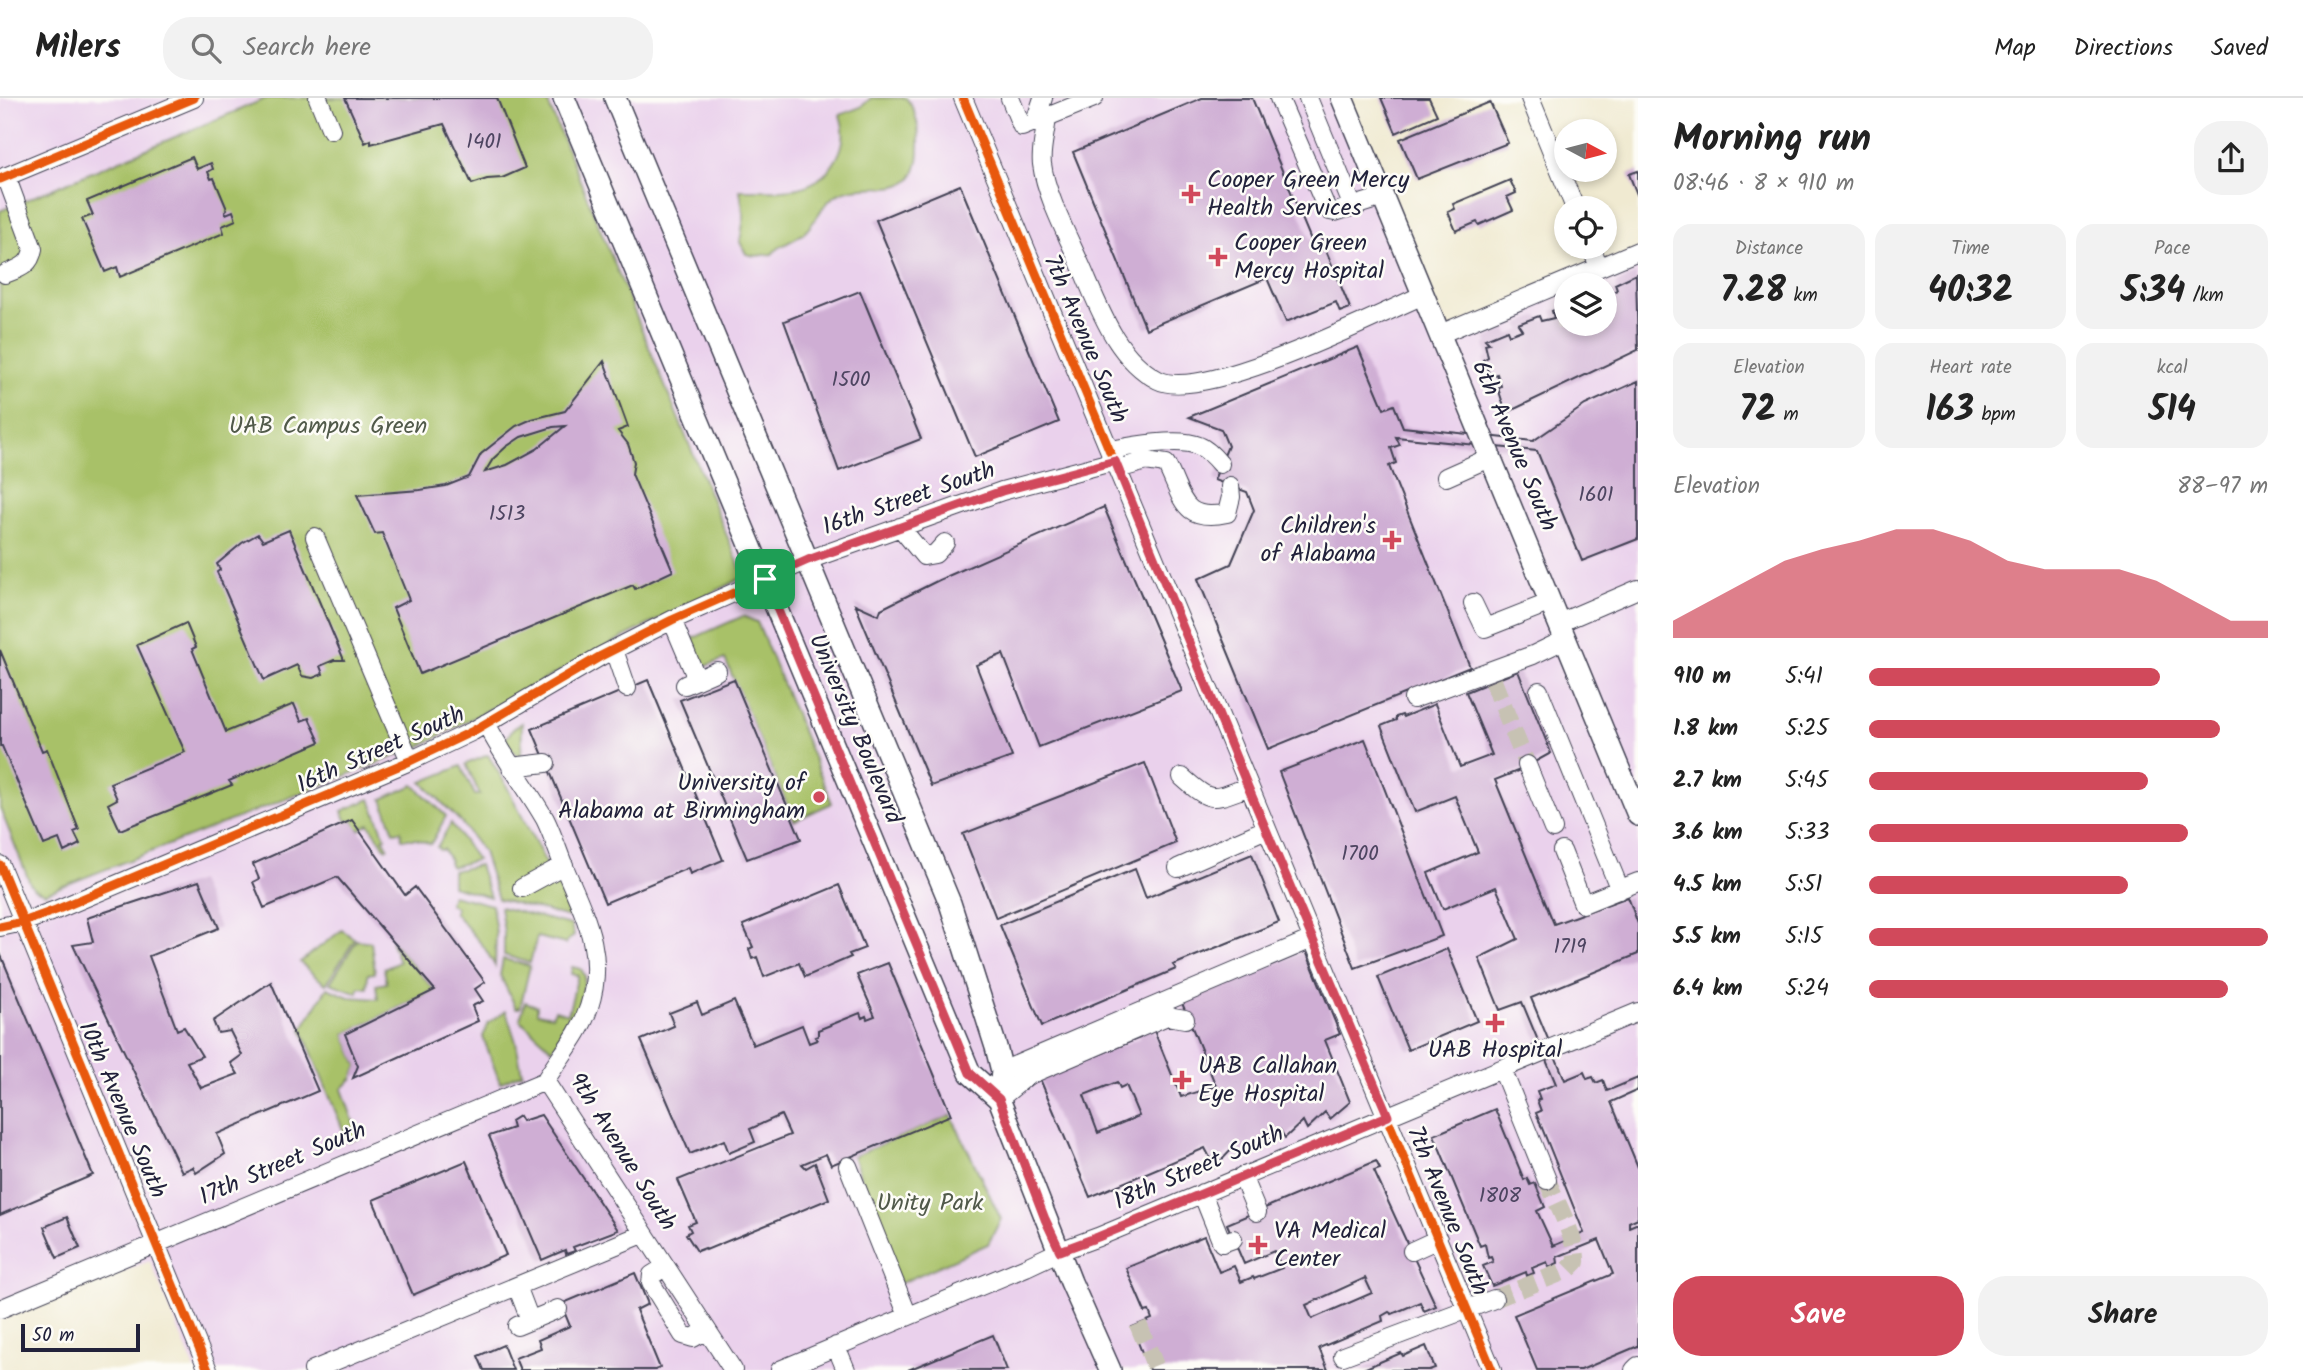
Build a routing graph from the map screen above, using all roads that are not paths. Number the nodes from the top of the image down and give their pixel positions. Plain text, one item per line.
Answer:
1 (194, 98) edge
2 (318, 98) edge
3 (564, 98) edge
4 (615, 98) edge
5 (963, 98) edge
6 (1010, 98) edge
7 (1043, 98) edge
8 (1279, 98) edge
9 (1308, 98) edge
10 (1342, 98) edge
11 (1530, 98) edge
12 (1089, 99) edge
13 (1042, 119) junction
14 (331, 130) dead end
15 (3, 178) edge
16 (1570, 196) edge
17 (1382, 197) junction
18 (1353, 206) junction
19 (1638, 251) edge
20 (1596, 259) edge
21 (1599, 267) junction
22 (5, 274) dead end
23 (1423, 295) junction
24 (1440, 334) junction
25 (1491, 457) junction
26 (1115, 460) junction
27 (1220, 464) dead end
28 (1447, 477) dead end
29 (1230, 486) dead end
30 (900, 527) junction
31 (315, 537) dead end
32 (918, 549) dead end
33 (808, 560) junction
34 (765, 579) junction
35 (1638, 589) edge
36 (1551, 602) junction
37 (1473, 603) dead end
38 (672, 620) junction
39 (1563, 631) junction
40 (614, 650) junction
41 (717, 671) dead end
42 (627, 688) dead end
43 (1539, 691) dead end
44 (1413, 699) dead end
45 (486, 723) junction
46 (410, 761) junction
47 (546, 763) dead end
48 (1527, 765) tunnel mouth
49 (511, 766) junction
50 (1182, 777) dead end
51 (1248, 787) junction
52 (1638, 815) edge
53 (1266, 829) junction
54 (1553, 829) dead end
55 (1562, 851) dead end
56 (564, 865) junction
57 (0, 866) edge
58 (1178, 868) dead end
59 (1638, 882) edge
60 (522, 888) dead end
61 (1620, 890) junction
62 (23, 922) junction
63 (0, 927) edge
64 (1312, 939) junction
65 (1638, 1012) edge
66 (1185, 1019) dead end
67 (1502, 1069) junction
68 (1002, 1071) junction
69 (545, 1081) junction
70 (999, 1099) junction
71 (1388, 1116) junction
72 (848, 1166) dead end
73 (1242, 1176) junction
74 (1547, 1180) tunnel mouth
75 (1202, 1193) junction
76 (1257, 1212) dead end
77 (643, 1234) junction
78 (1233, 1239) dead end
79 (1438, 1239) junction
80 (156, 1244) junction
81 (1060, 1251) junction
82 (1412, 1251) dead end
83 (517, 1286) junction
84 (1493, 1299) tunnel mouth
85 (0, 1309) edge
86 (558, 1309) dead end
87 (1467, 1310) junction
88 (908, 1316) junction
89 (836, 1346) junction
90 (1343, 1356) dead end
91 (1638, 1366) edge
92 (208, 1370) edge
93 (313, 1370) edge
94 (733, 1370) edge
95 (779, 1370) edge
96 (846, 1370) edge
97 (1110, 1370) edge
98 (1492, 1370) edge
99 (1634, 1370) edge

1 - 15 street
2 - 14 street
3 - 34 main road, University Boulevard
4 - 33 main road, University Boulevard
5 - 26 street, 7th Avenue South
6 - 13 street
7 - 13 street
8 - 18 street
9 - 18 street
10 - 17 main road, 6th Avenue South
11 - 16 street
12 - 13 street
13 - 23 street
15 - 22 street
17 - 18 street
17 - 23 main road, 6th Avenue South
19 - 21 street
20 - 21 street
21 - 24 street
23 - 24 main road, 6th Avenue South
24 - 25 main road, 6th Avenue South
25 - 28 street
25 - 36 main road, 6th Avenue South
26 - 27 street
26 - 29 street
26 - 30 street, 16th Street South
26 - 51 street, 7th Avenue South
30 - 32 street
30 - 33 street, 16th Street South
31 - 46 street
33 - 34 street, 16th Street South
33 - 68 main road, University Boulevard
34 - 38 street, 16th Street South
34 - 70 main road, University Boulevard
35 - 39 street
36 - 37 street
36 - 39 main road, 6th Avenue South
38 - 40 street, 16th Street South
38 - 41 street
39 - 44 street
39 - 52 main road, 6th Avenue South
40 - 42 street
40 - 45 street, 16th Street South
43 - 61 street
45 - 46 street, 16th Street South
45 - 49 street, 9th Avenue South
46 - 62 street, 16th Street South
47 - 49 street
48 - 54 street
49 - 56 street, 9th Avenue South
50 - 51 street
51 - 53 street, 7th Avenue South
53 - 58 street
53 - 64 street, 7th Avenue South
55 - 61 street
56 - 60 street
56 - 69 street, 9th Avenue South
57 - 62 street, 10th Avenue South
59 - 61 street
62 - 63 street, 16th Street South
62 - 80 street, 10th Avenue South
64 - 68 street
64 - 71 street, 7th Avenue South
65 - 67 street, 18th Street South
66 - 70 street
67 - 71 street, 18th Street South
67 - 74 street
68 - 70 main road, University Boulevard
69 - 77 street, 9th Avenue South
69 - 80 street, 17th Street South
70 - 81 main road, University Boulevard
71 - 73 street, 18th Street South
71 - 79 street, 7th Avenue South
72 - 88 street
73 - 75 street, 18th Street South
73 - 76 street
75 - 78 street
75 - 81 street, 18th Street South
77 - 83 street
77 - 94 street, 9th Avenue South
79 - 82 street
79 - 87 street, 7th Avenue South
80 - 85 street, 17th Street South
80 - 92 street, 10th Avenue South
81 - 88 street, 18th Street South
81 - 97 main road, University Boulevard
83 - 86 street
83 - 93 street
84 - 87 street
87 - 90 street
87 - 98 street, 7th Avenue South
88 - 89 street, 18th Street South
89 - 95 street, 18th Street South
89 - 96 street
91 - 99 street

